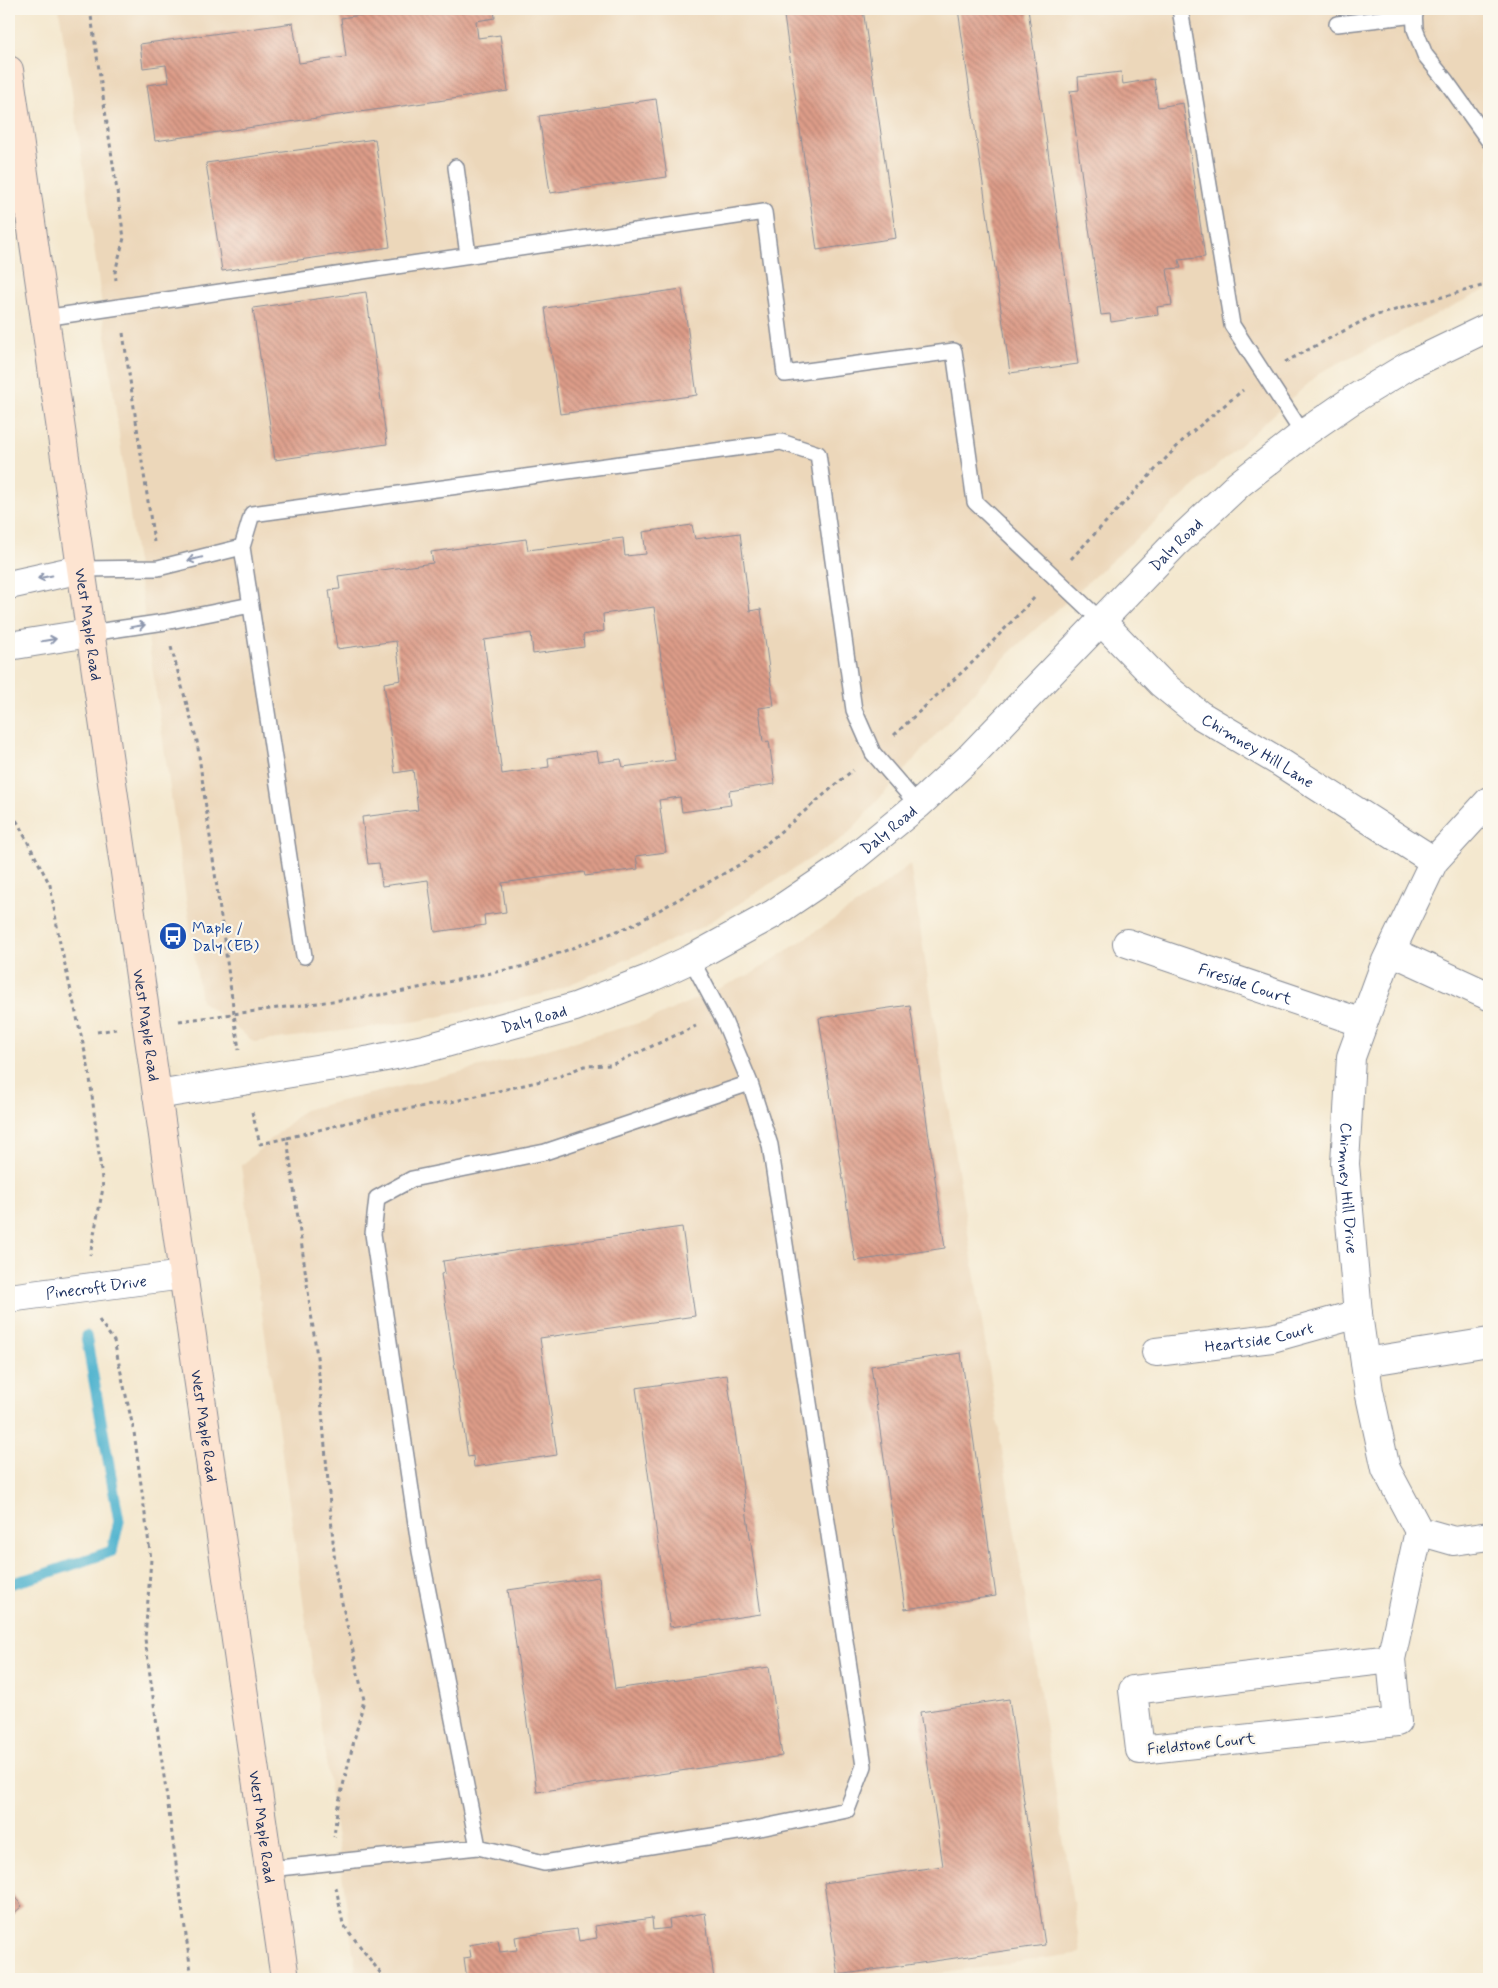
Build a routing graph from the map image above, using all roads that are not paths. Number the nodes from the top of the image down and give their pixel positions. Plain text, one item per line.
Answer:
1 (1180, 9) edge
2 (1414, 12) edge
3 (1337, 24) dead end
4 (9, 70) edge
5 (1489, 141) edge
6 (456, 168) dead end
7 (468, 255) junction
8 (44, 318) junction
9 (1489, 327) edge
10 (1303, 434) junction
11 (242, 547) junction
12 (81, 569) junction
13 (9, 585) edge
14 (251, 605) junction
15 (1100, 620) junction
16 (90, 633) junction
17 (9, 646) edge
18 (1489, 801) edge
19 (918, 805) junction
20 (1434, 861) junction
21 (1127, 944) dead end
22 (1391, 951) junction
23 (304, 956) dead end
24 (692, 959) junction
25 (1489, 996) edge
26 (1363, 1023) junction
27 (750, 1083) junction
28 (157, 1095) junction
29 (182, 1276) junction
30 (9, 1298) edge
31 (1358, 1314) junction
32 (1489, 1342) edge
33 (1156, 1352) dead end
34 (1365, 1362) junction
35 (1419, 1531) junction
36 (1489, 1536) edge
37 (1391, 1659) junction
38 (478, 1847) junction
39 (269, 1869) junction
40 (285, 1979) edge

1 - 10 lane
2 - 3 lane
2 - 5 lane
4 - 8 main road, West Maple Road
6 - 7 lane
7 - 8 lane
7 - 15 lane
8 - 12 main road, West Maple Road
9 - 10 street, Daly Road
10 - 15 street, Daly Road
11 -> 12 lane
11 - 14 lane
11 - 19 lane
12 -> 13 street
12 - 16 main road, West Maple Road
16 -> 14 lane
14 - 23 lane
15 - 19 street, Daly Road
15 - 20 street, Chimney Hill Lane
17 -> 16 street
16 - 28 main road, West Maple Road
18 - 20 street, Chimney Hill Drive
19 - 24 street, Daly Road
20 - 22 street, Chimney Hill Drive
21 - 26 street, Fireside Court
22 - 25 street
22 - 26 street, Chimney Hill Drive
24 - 27 lane
24 - 28 street, Daly Road
26 - 31 street, Chimney Hill Drive
27 - 38 lane
27 - 38 lane
28 - 29 main road, West Maple Road
29 - 30 street, Pinecroft Drive
29 - 39 main road, West Maple Road
31 - 33 street, Heartside Court
31 - 34 street, Chimney Hill Drive
32 - 34 street
34 - 35 street, Chimney Hill Drive
35 - 36 street
35 - 37 street, Fieldstone Court
37 - 37 street, Fieldstone Court
38 - 39 lane
39 - 40 main road, West Maple Road

